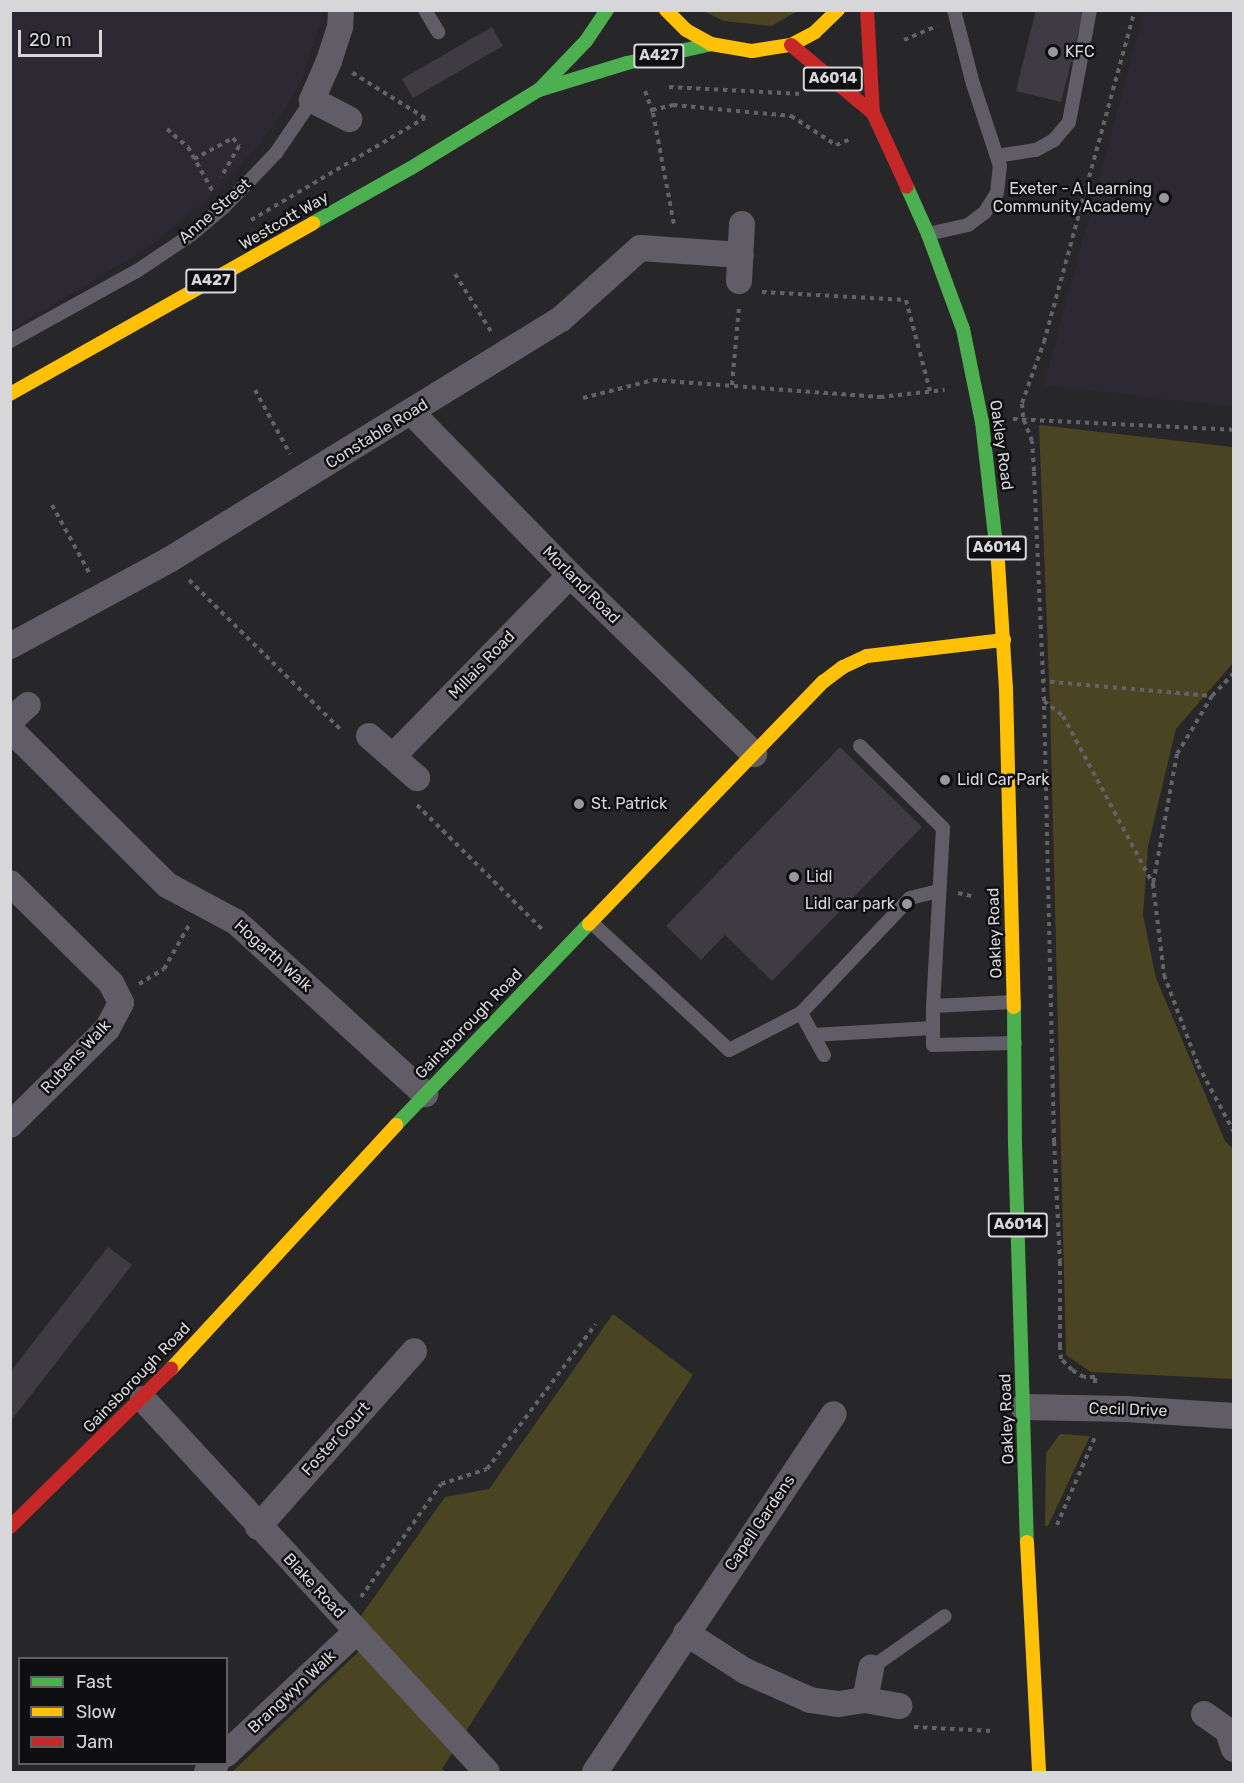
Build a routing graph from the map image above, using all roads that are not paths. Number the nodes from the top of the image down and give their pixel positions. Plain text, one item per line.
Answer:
1 (341, 10) edge
2 (424, 10) edge
3 (607, 10) edge
4 (666, 10) edge
5 (838, 10) edge
6 (867, 10) edge
7 (1090, 10) edge
8 (955, 13) edge
9 (438, 32) dead end
10 (711, 44) junction
11 (791, 45) junction
12 (539, 90) junction
13 (312, 100) junction
14 (873, 114) junction
15 (349, 119) dead end
16 (997, 156) junction
17 (742, 224) dead end
18 (928, 234) junction
19 (741, 255) junction
20 (740, 286) road end
21 (10, 341) edge
22 (10, 394) edge
23 (412, 413) junction
24 (570, 574) junction
25 (1004, 640) junction
26 (10, 646) edge
27 (10, 729) edge
28 (369, 736) dead end
29 (861, 746) dead end
30 (754, 754) junction
31 (394, 755) junction
32 (417, 778) dead end
33 (10, 883) edge
34 (939, 891) junction
35 (592, 923) junction
36 (1014, 1002) junction
37 (933, 1006) junction
38 (801, 1012) junction
39 (933, 1028) junction
40 (813, 1035) junction
41 (1015, 1043) junction
42 (824, 1055) dead end
43 (425, 1094) junction
44 (10, 1125) edge
45 (414, 1351) dead end
46 (143, 1399) junction
47 (1023, 1407) junction
48 (834, 1414) dead end
49 (1233, 1416) edge
50 (10, 1527) edge
51 (258, 1527) junction
52 (945, 1616) dead end
53 (351, 1625) junction
54 (686, 1633) junction
55 (871, 1668) joint
56 (865, 1700) junction
57 (1204, 1714) dead end
58 (905, 1716) road end
59 (1233, 1749) edge
60 (228, 1752) edge
61 (487, 1773) edge
62 (595, 1773) edge
63 (1039, 1773) edge

1 - 13 street, Anne Street
2 - 9 lane
3 - 12 main road, Westcott Way / A427
4 - 10 main road
5 - 11 main road
6 - 14 main road, A6014
7 - 16 lane
8 - 16 lane
10 - 11 main road
10 - 12 main road, Westcott Way / A427
11 - 14 main road, A6014
12 - 22 main road, Westcott Way / A427
13 - 15 street
13 - 21 lane, Anne Street
14 - 18 main road, Oakley Road / A6014
16 - 18 lane
17 - 19 street
18 - 25 main road, Oakley Road / A6014
19 - 20 street
19 - 23 street, Constable Road
23 - 24 street, Morland Road
23 - 26 street, Constable Road
24 - 30 street, Morland Road
24 - 31 street, Millais Road
25 - 30 main road, Gainsborough Road
25 - 36 main road, Oakley Road / A6014
27 - 43 street, Hogarth Walk
28 - 31 street
29 - 34 lane
30 - 35 main road, Gainsborough Road
31 - 32 street
33 - 44 street, Rubens Walk
34 - 37 lane
34 - 38 lane
35 - 38 lane
35 - 43 main road, Gainsborough Road
36 - 37 lane
36 - 41 main road, Oakley Road / A6014
37 - 39 lane
38 - 40 lane
39 - 40 lane
39 - 41 lane
40 - 42 lane
41 - 47 main road, Oakley Road / A6014
43 - 46 main road, Gainsborough Road
45 - 51 street, Foster Court
46 - 50 main road, Gainsborough Road
46 - 51 street, Blake Road
47 - 49 street, Cecil Drive
47 - 63 main road, Oakley Road / A6014
48 - 54 street, Capell Gardens
51 - 53 street, Blake Road
52 - 55 lane
53 - 60 street, Brangwyn Walk
53 - 61 street, Blake Road
54 - 56 street
54 - 62 street, Capell Gardens
55 - 56 street
56 - 58 street
57 - 59 street

